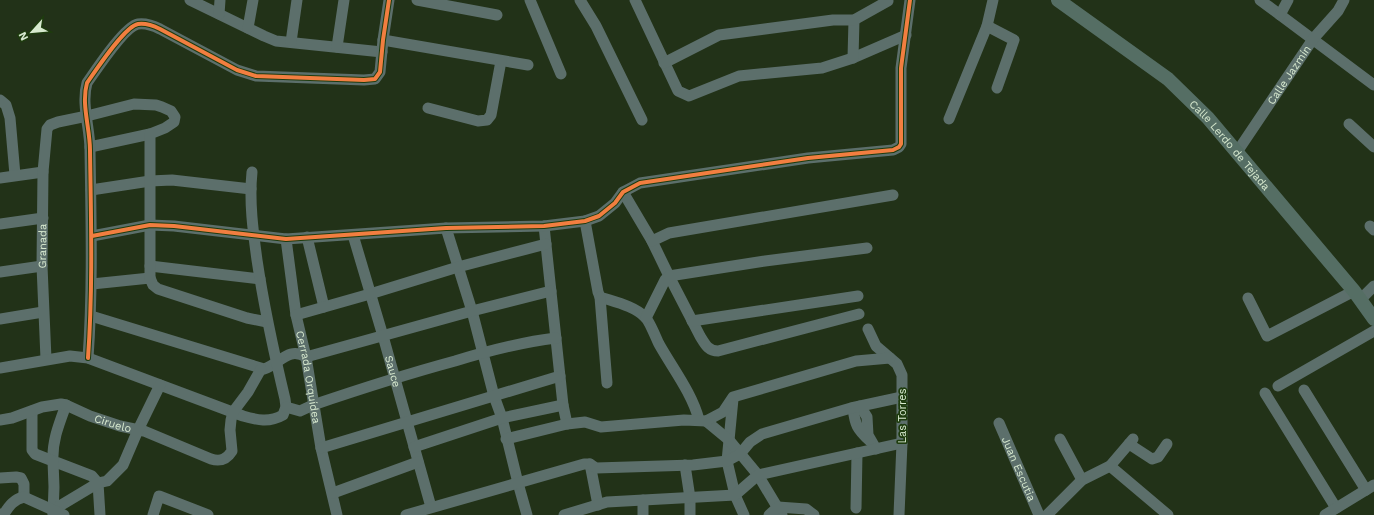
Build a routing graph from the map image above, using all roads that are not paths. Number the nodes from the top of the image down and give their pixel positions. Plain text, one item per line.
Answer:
1 (190, 0) edge
2 (220, 0) edge
3 (253, 0) edge
4 (298, 0) edge
5 (344, 0) edge
6 (389, 0) edge
7 (417, 0) edge
8 (530, 0) edge
9 (580, 0) edge
10 (635, 0) edge
11 (889, 0) edge
12 (910, 0) edge
13 (993, 0) edge
14 (1058, 0) edge
15 (1260, 0) edge
16 (1288, 0) edge
17 (1344, 0) edge
18 (219, 14) junction
19 (497, 15) dead end
20 (1280, 15) junction
21 (854, 20) junction
22 (987, 26) junction
23 (248, 28) junction
24 (906, 35) junction
25 (1313, 39) junction
26 (383, 40) junction
27 (291, 42) junction
28 (337, 47) junction
29 (382, 52) junction
30 (853, 58) junction
31 (501, 61) junction
32 (664, 64) junction
33 (528, 66) dead end
34 (561, 74) dead end
35 (1374, 84) edge
36 (997, 88) dead end
37 (0, 100) edge
38 (428, 108) dead end
39 (87, 116) junction
40 (949, 119) dead end
41 (642, 120) dead end
42 (1349, 124) dead end
43 (150, 134) junction
44 (1374, 146) edge
45 (90, 147) junction
46 (1237, 152) junction
47 (43, 172) junction
48 (252, 172) dead end
49 (15, 175) junction
50 (0, 178) edge
51 (150, 180) junction
52 (250, 189) junction
53 (91, 190) junction
54 (623, 192) junction
55 (893, 195) dead end
56 (43, 218) junction
57 (585, 221) junction
58 (0, 224) edge
59 (150, 225) junction
60 (544, 226) junction
61 (446, 228) junction
62 (254, 235) junction
63 (352, 235) junction
64 (92, 236) junction
65 (307, 238) junction
66 (286, 239) junction
67 (652, 240) junction
68 (546, 244) junction
69 (867, 248) dead end
70 (42, 266) junction
71 (150, 266) junction
72 (458, 267) junction
73 (0, 272) edge
74 (669, 276) junction
75 (150, 278) junction
76 (260, 279) junction
77 (92, 284) junction
78 (1374, 286) edge
79 (551, 291) junction
80 (370, 294) junction
81 (1358, 295) junction
82 (858, 296) dead end
83 (600, 297) junction
84 (1248, 298) dead end
85 (324, 307) junction
86 (472, 311) junction
87 (43, 312) junction
88 (859, 314) dead end
89 (296, 315) junction
90 (91, 316) junction
91 (646, 318) junction
92 (0, 319) edge
93 (1374, 319) edge
94 (692, 321) junction
95 (267, 322) junction
96 (868, 329) dead end
97 (1374, 331) edge
98 (383, 336) junction
99 (556, 338) junction
100 (483, 353) junction
101 (306, 357) junction
102 (88, 358) junction
103 (890, 358) junction
104 (46, 360) junction
105 (276, 363) junction
106 (0, 368) edge
107 (261, 369) junction
108 (560, 376) junction
109 (394, 378) junction
110 (607, 384) dead end
111 (160, 385) junction
112 (1278, 386) dead end
113 (1304, 390) dead end
114 (1265, 393) dead end
115 (494, 396) junction
116 (902, 396) junction
117 (733, 397) junction
118 (563, 404) junction
119 (313, 405) junction
120 (66, 406) junction
121 (857, 407) junction
122 (286, 408) junction
123 (32, 411) junction
124 (233, 412) junction
125 (502, 418) junction
126 (0, 420) edge
127 (702, 421) junction
128 (407, 422) junction
129 (999, 423) dead end
130 (567, 424) junction
131 (138, 430) junction
132 (506, 439) junction
133 (1060, 439) dead end
134 (729, 440) junction
135 (902, 443) junction
136 (1167, 444) dead end
137 (873, 445) junction
138 (414, 447) junction
139 (321, 448) junction
140 (857, 453) junction
141 (740, 454) junction
142 (53, 461) junction
143 (727, 461) junction
144 (418, 462) junction
145 (590, 464) junction
146 (685, 465) junction
147 (1110, 466) junction
148 (758, 474) junction
149 (0, 478) edge
150 (1082, 480) junction
151 (98, 483) junction
152 (518, 483) junction
153 (1370, 488) edge
154 (333, 494) junction
155 (735, 495) junction
156 (24, 497) junction
157 (690, 498) junction
158 (643, 500) junction
159 (598, 505) junction
160 (856, 508) dead end
161 (1336, 508) junction
162 (426, 511) edge
163 (780, 511) edge
164 (53, 513) edge
165 (3, 514) edge
166 (64, 515) edge
167 (100, 515) edge
168 (153, 515) edge
169 (208, 515) edge
170 (337, 515) edge
171 (406, 515) edge
172 (527, 515) edge
173 (564, 515) edge
174 (643, 515) edge
175 (690, 515) edge
176 (744, 515) edge
177 (769, 515) edge
178 (814, 515) edge
179 (900, 515) edge
180 (1039, 515) edge
181 (1047, 515) edge
182 (1168, 515) edge
183 (1325, 515) edge

1 - 18 street
2 - 18 street
3 - 23 street
4 - 27 street
5 - 28 street
6 - 26 street
7 - 19 street
8 - 34 street
9 - 41 street
10 - 32 street
11 - 21 street
12 - 24 street
13 - 22 street
14 - 46 main road, Calle Lerdo de Tejada
15 - 20 street
16 - 20 street
17 - 25 street, Calle Jazmín
18 - 23 street
20 - 25 street
21 - 30 street
21 - 32 street
22 - 36 street
22 - 40 street
23 - 27 street
24 - 30 street
24 - 54 street
25 - 35 street
25 - 46 street, Calle Jazmín
26 - 29 street
26 - 31 street
27 - 28 street
28 - 29 street
29 - 39 street
30 - 32 street
31 - 33 street
31 - 38 street
37 - 49 street
39 - 43 street
39 - 45 street
39 - 47 street, Granada
42 - 44 street
43 - 45 street
43 - 51 street
45 - 53 street
46 - 81 main road, Calle Lerdo de Tejada
47 - 49 street
47 - 56 street, Granada
48 - 52 street
49 - 50 street
51 - 52 street
51 - 53 street
51 - 59 street
52 - 62 street
53 - 64 street
54 - 57 street
54 - 67 street
55 - 67 street
56 - 58 street
56 - 70 street, Granada
57 - 60 street
57 - 83 street
59 - 62 street
59 - 64 street
59 - 71 street
60 - 61 street
60 - 68 street
61 - 63 street
61 - 72 street
62 - 66 street
62 - 76 street
63 - 65 street
63 - 80 street, Sauce
64 - 77 street
65 - 66 street
65 - 85 street
66 - 89 street, Cerrada Orquídea
67 - 74 street
68 - 72 street
68 - 79 street
69 - 74 street
70 - 73 street
70 - 87 street, Granada
71 - 75 street
71 - 76 street
72 - 80 street
72 - 86 street
74 - 91 street
74 - 94 street
75 - 77 street
75 - 95 street
76 - 95 street
77 - 90 street
78 - 81 street
79 - 86 street
79 - 99 street
80 - 85 street
80 - 98 street, Sauce
81 - 84 street
81 - 93 main road, Calle Lerdo de Tejada
82 - 94 street
83 - 91 street
83 - 110 street
85 - 89 street
86 - 98 street
86 - 100 street
87 - 92 street
87 - 104 street, Granada
88 - 94 street
89 - 101 street, Cerrada Orquídea
90 - 102 street
90 - 107 street
91 - 127 street
95 - 105 street
96 - 103 street, Las Torres
97 - 112 street
98 - 101 street
98 - 109 street, Sauce
99 - 100 street
99 - 108 street
100 - 109 street
100 - 115 street
101 - 105 street
101 - 119 street, Cerrada Orquídea
102 - 104 street
102 - 111 street
103 - 116 street, Las Torres
103 - 117 street
104 - 106 street
105 - 107 street
105 - 122 street
107 - 124 street
108 - 115 street
108 - 118 street
109 - 119 street
109 - 128 street, Sauce
111 - 124 street
111 - 131 street
113 - 153 street
114 - 161 street
115 - 125 street
115 - 128 street
116 - 121 street
116 - 135 street, Las Torres
117 - 127 street
117 - 134 street
118 - 125 street
118 - 130 street
119 - 122 street
119 - 139 street, Cerrada Orquídea
120 - 123 street, Ciruelo
120 - 131 street, Ciruelo
120 - 142 street
121 - 137 street
121 - 141 street
122 - 124 street
123 - 126 street, Ciruelo
123 - 142 street
124 - 131 street, Ciruelo
125 - 132 street
125 - 138 street
127 - 130 street
127 - 134 street
128 - 138 street, Sauce
128 - 139 street
129 - 180 street, Juan Escutia
130 - 132 street
131 - 151 street
132 - 152 street
133 - 150 street
134 - 141 street
134 - 143 street
135 - 137 street
135 - 179 street, Las Torres
136 - 147 street
137 - 140 street
138 - 144 street, Sauce
139 - 154 street, Cerrada Orquídea
140 - 148 street
140 - 160 street
141 - 143 street
141 - 148 street
142 - 151 street
142 - 164 street
143 - 146 street
143 - 155 street
144 - 154 street
144 - 162 street, Sauce
145 - 146 street
145 - 152 street
145 - 159 street
146 - 157 street
147 - 150 street
147 - 182 street
148 - 155 street
148 - 163 street
149 - 156 street
150 - 181 street
151 - 164 street
151 - 167 street
152 - 162 street
152 - 172 street
153 - 161 street
154 - 170 street, Cerrada Orquídea
155 - 157 street
155 - 176 street
156 - 164 street
156 - 165 street
157 - 158 street
157 - 175 street
158 - 159 street
158 - 174 street
159 - 173 street
161 - 183 street
162 - 171 street
163 - 177 street
163 - 178 street
164 - 166 street
168 - 169 street

